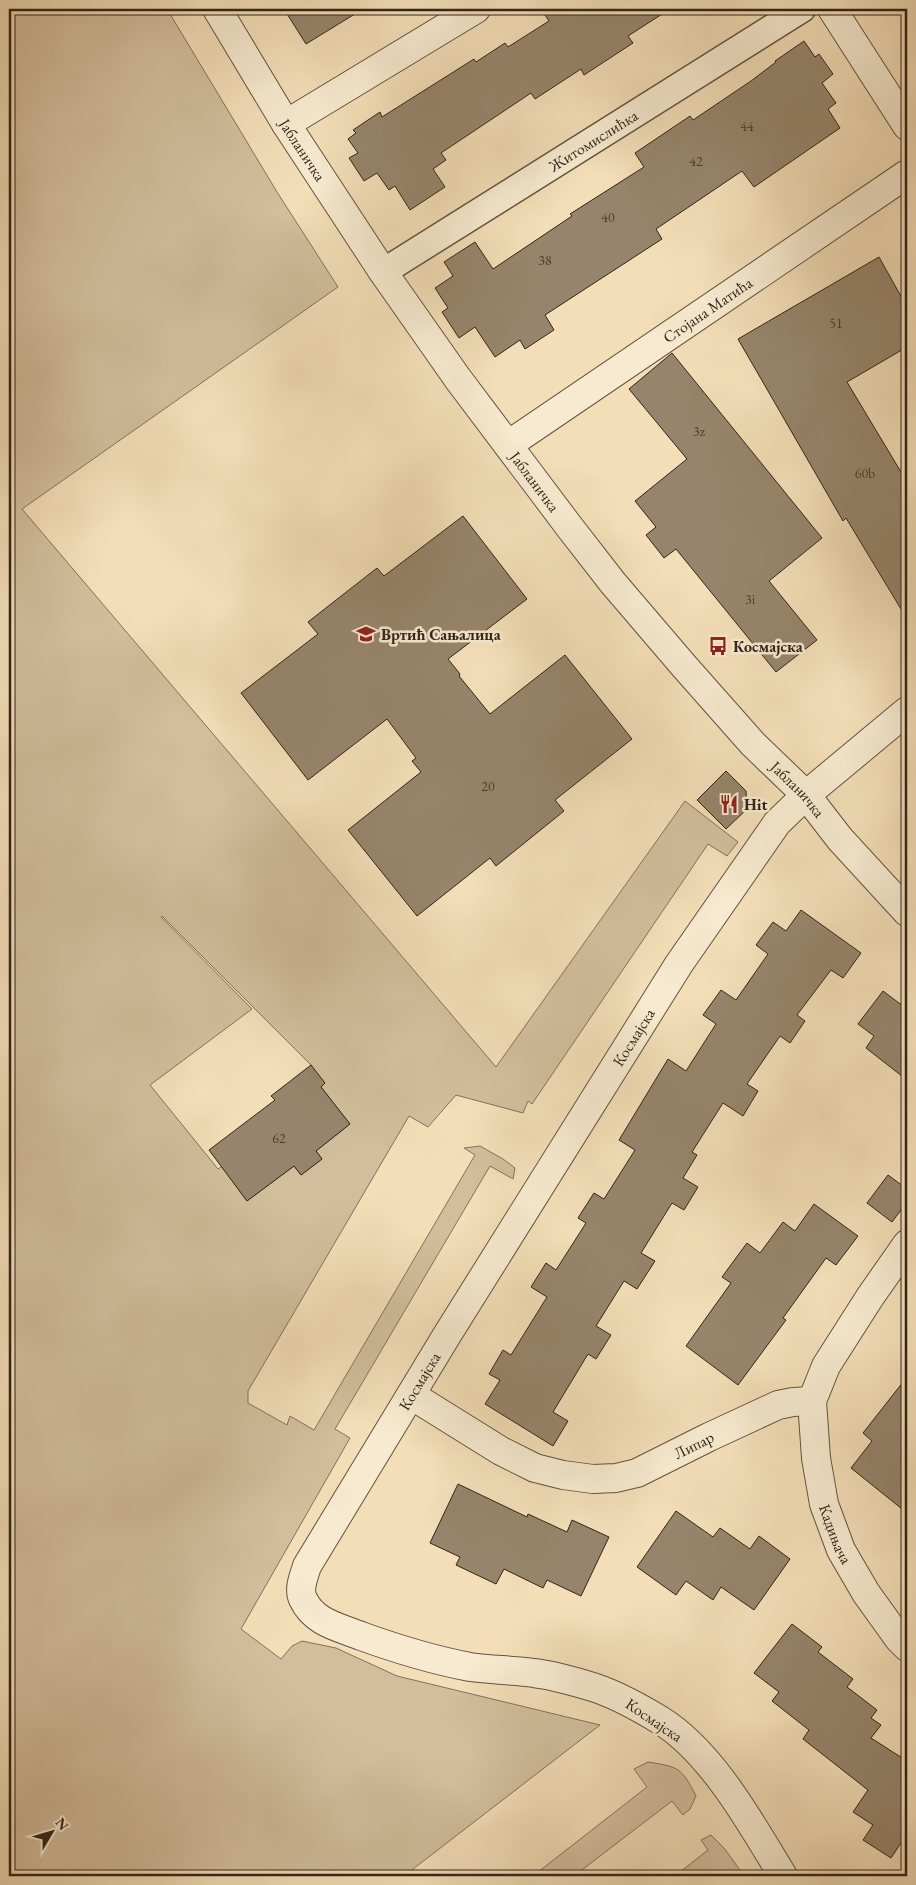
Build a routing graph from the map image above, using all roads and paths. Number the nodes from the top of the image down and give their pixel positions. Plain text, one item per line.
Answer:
1 (216, 9) edge
2 (476, 9) edge
3 (802, 9) edge
4 (832, 9) edge
5 (286, 124) junction
6 (907, 126) edge
7 (907, 174) edge
8 (383, 272) junction
9 (508, 445) junction
10 (907, 711) edge
11 (806, 795) junction
12 (907, 912) edge
13 (907, 1244) edge
14 (410, 1395) junction
15 (812, 1401) junction
16 (907, 1647) edge
17 (783, 1876) edge

1 - 5 street, Јабланичка
2 - 5 street
3 - 8 street, Житомислићка
4 - 6 street
5 - 8 street, Јабланичка
7 - 9 street, Стојана Матића
8 - 9 street, Јабланичка
9 - 11 street, Јабланичка
10 - 11 street, Космајска
11 - 12 street, Јабланичка
11 - 14 street, Космајска
13 - 15 street
14 - 15 street, Липар
14 - 17 street, Космајска
15 - 16 street, Кадињача

